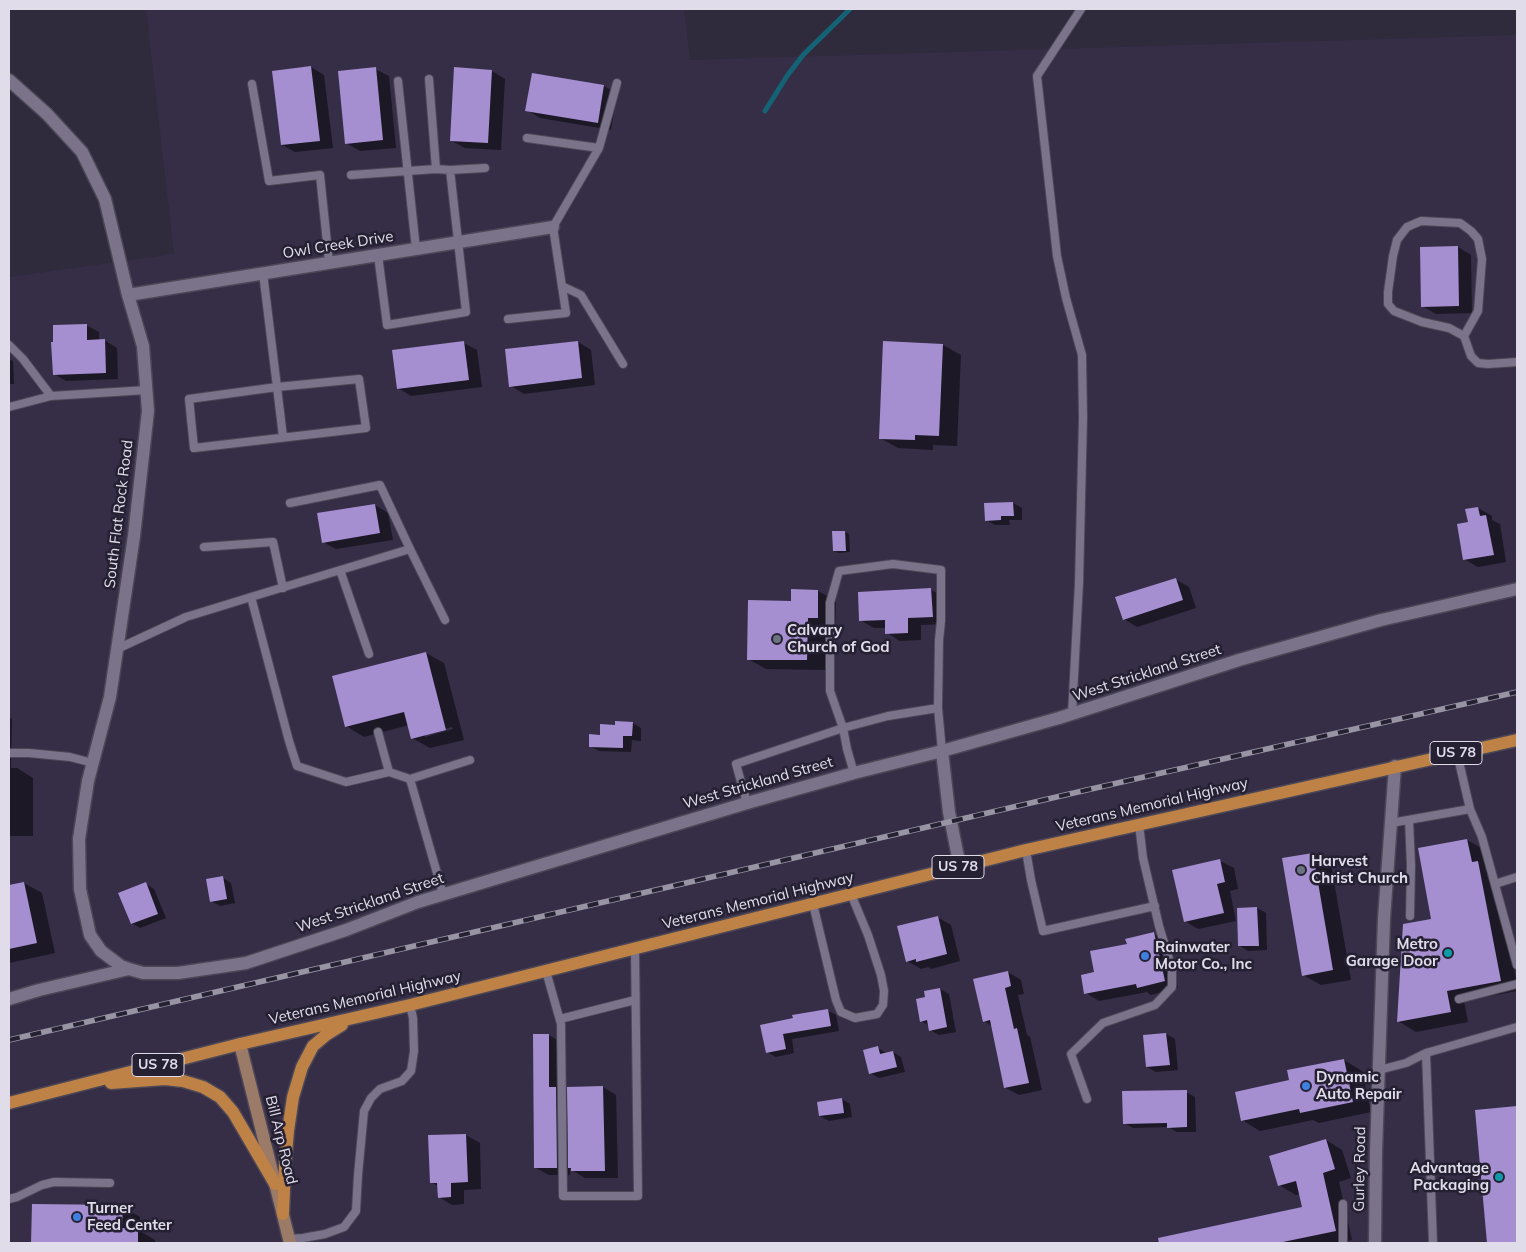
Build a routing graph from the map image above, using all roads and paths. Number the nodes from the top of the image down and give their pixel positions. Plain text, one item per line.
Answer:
1 (1081, 9) edge
2 (429, 79) dead end
3 (9, 80) edge
4 (398, 81) dead end
5 (617, 83) dead end
6 (252, 84) dead end
7 (527, 138) dead end
8 (598, 148) junction
9 (485, 168) dead end
10 (436, 169) junction
11 (450, 170) junction
12 (408, 171) junction
13 (351, 175) dead end
14 (553, 227) junction
15 (457, 242) junction
16 (416, 249) junction
17 (378, 255) junction
18 (329, 262) junction
19 (263, 273) junction
20 (562, 286) junction
21 (128, 295) junction
22 (508, 319) dead end
23 (1464, 336) junction
24 (9, 345) edge
25 (1517, 362) edge
26 (623, 364) dead end
27 (276, 387) junction
28 (146, 390) junction
29 (51, 396) junction
30 (9, 407) edge
31 (283, 438) junction
32 (290, 503) dead end
33 (204, 547) dead end
34 (410, 549) junction
35 (340, 570) junction
36 (283, 588) junction
37 (1517, 589) edge
38 (251, 598) junction
39 (445, 620) dead end
40 (117, 649) junction
41 (369, 654) dead end
42 (938, 708) junction
43 (1072, 714) junction
44 (843, 728) junction
45 (378, 732) dead end
46 (1517, 740) edge
47 (942, 751) junction
48 (9, 753) edge
49 (1457, 753) junction
50 (470, 760) dead end
51 (93, 763) junction
52 (1395, 766) junction
53 (389, 772) junction
54 (854, 772) junction
55 (410, 779) junction
56 (747, 803) junction
57 (1470, 809) junction
58 (1409, 820) junction
59 (1391, 823) junction
60 (1139, 824) junction
61 (1026, 850) junction
62 (960, 866) junction
63 (1517, 878) edge
64 (1495, 884) junction
65 (443, 894) junction
66 (851, 894) junction
67 (813, 904) junction
68 (1155, 906) junction
69 (1410, 916) dead end
70 (634, 949) junction
71 (1517, 965) edge
72 (129, 969) junction
73 (546, 971) junction
74 (1517, 984) edge
75 (9, 999) edge
76 (1459, 999) dead end
77 (635, 1000) junction
78 (410, 1006) junction
79 (353, 1018) junction
80 (560, 1019) junction
81 (1517, 1028) edge
82 (240, 1044) junction
83 (1426, 1053) junction
84 (1379, 1070) junction
85 (76, 1086) junction
86 (1087, 1100) dead end
87 (9, 1103) edge
88 (110, 1183) dead end
89 (275, 1184) junction
90 (9, 1199) edge
91 (1342, 1204) dead end
92 (283, 1214) junction
93 (289, 1241) edge
94 (1342, 1243) edge
95 (1375, 1243) edge
96 (1433, 1243) edge

1 - 43 lane
2 - 10 lane
3 - 21 street, South Flat Rock Road
4 - 12 lane
5 - 8 lane
6 - 18 lane
7 - 8 lane
8 - 14 lane
9 - 11 lane
10 - 11 lane
10 - 12 lane
11 - 15 lane
12 - 13 lane
12 - 16 lane
14 - 15 street, Owl Creek Drive
14 - 20 lane
15 - 16 street, Owl Creek Drive
15 - 17 lane
16 - 17 street, Owl Creek Drive
17 - 18 street, Owl Creek Drive
18 - 19 street, Owl Creek Drive
19 - 21 street, Owl Creek Drive
19 - 27 lane
20 - 22 lane
20 - 26 lane
21 - 28 street, South Flat Rock Road
23 - 23 lane
23 - 25 lane
24 - 29 lane
27 - 31 lane
27 - 31 lane
27 - 31 lane
28 - 29 lane
28 - 40 street, South Flat Rock Road
29 - 30 lane
32 - 34 lane
33 - 36 lane
34 - 35 lane
34 - 39 lane
35 - 36 lane
35 - 41 lane
36 - 38 lane
37 - 43 street, West Strickland Street
38 - 40 lane
38 - 53 lane
40 - 51 street, South Flat Rock Road
42 - 44 lane
42 - 44 lane
42 - 47 lane
43 - 47 street, West Strickland Street
44 - 54 lane
44 - 56 lane
45 - 53 lane
46 - 49 main road, Veterans Memorial Highway / US 78
47 - 54 street, West Strickland Street
47 - 62 street
48 - 51 lane
49 - 52 main road, Veterans Memorial Highway / US 78
49 - 57 lane
50 - 55 lane
51 - 72 street, South Flat Rock Road
52 - 59 street, Gurley Road
52 - 60 main road, Veterans Memorial Highway / US 78
53 - 55 lane
54 - 56 street, West Strickland Street
55 - 65 lane
56 - 65 street, West Strickland Street
57 - 58 lane
57 - 64 lane
58 - 59 lane
58 - 69 lane
59 - 84 street, Gurley Road
60 - 61 main road, Veterans Memorial Highway / US 78
60 - 68 lane
61 - 62 main road, Veterans Memorial Highway / US 78
61 - 68 lane
62 - 66 main road, Veterans Memorial Highway / US 78
63 - 64 lane
64 - 71 lane
65 - 72 street, West Strickland Street
66 - 67 main road, Veterans Memorial Highway / US 78
66 - 67 lane
67 - 70 main road, Veterans Memorial Highway / US 78
68 - 86 lane
70 - 73 main road, Veterans Memorial Highway / US 78
70 - 77 lane
72 - 75 street, West Strickland Street
73 - 78 main road, Veterans Memorial Highway / US 78
73 - 80 lane
74 - 76 lane
77 - 80 lane
77 - 80 lane
78 - 79 main road, Veterans Memorial Highway / US 78
78 - 93 lane
79 - 82 main road, Veterans Memorial Highway / US 78
79 - 92 main road
81 - 83 lane
82 - 85 main road, Veterans Memorial Highway / US 78
82 - 89 main road, Bill Arp Road
83 - 84 lane
83 - 96 lane
84 - 95 street, Gurley Road
85 - 87 main road, Veterans Memorial Highway / US 78
85 - 89 main road
88 - 90 lane
89 - 92 main road, Bill Arp Road
91 - 94 lane
92 - 93 main road, Bill Arp Road

